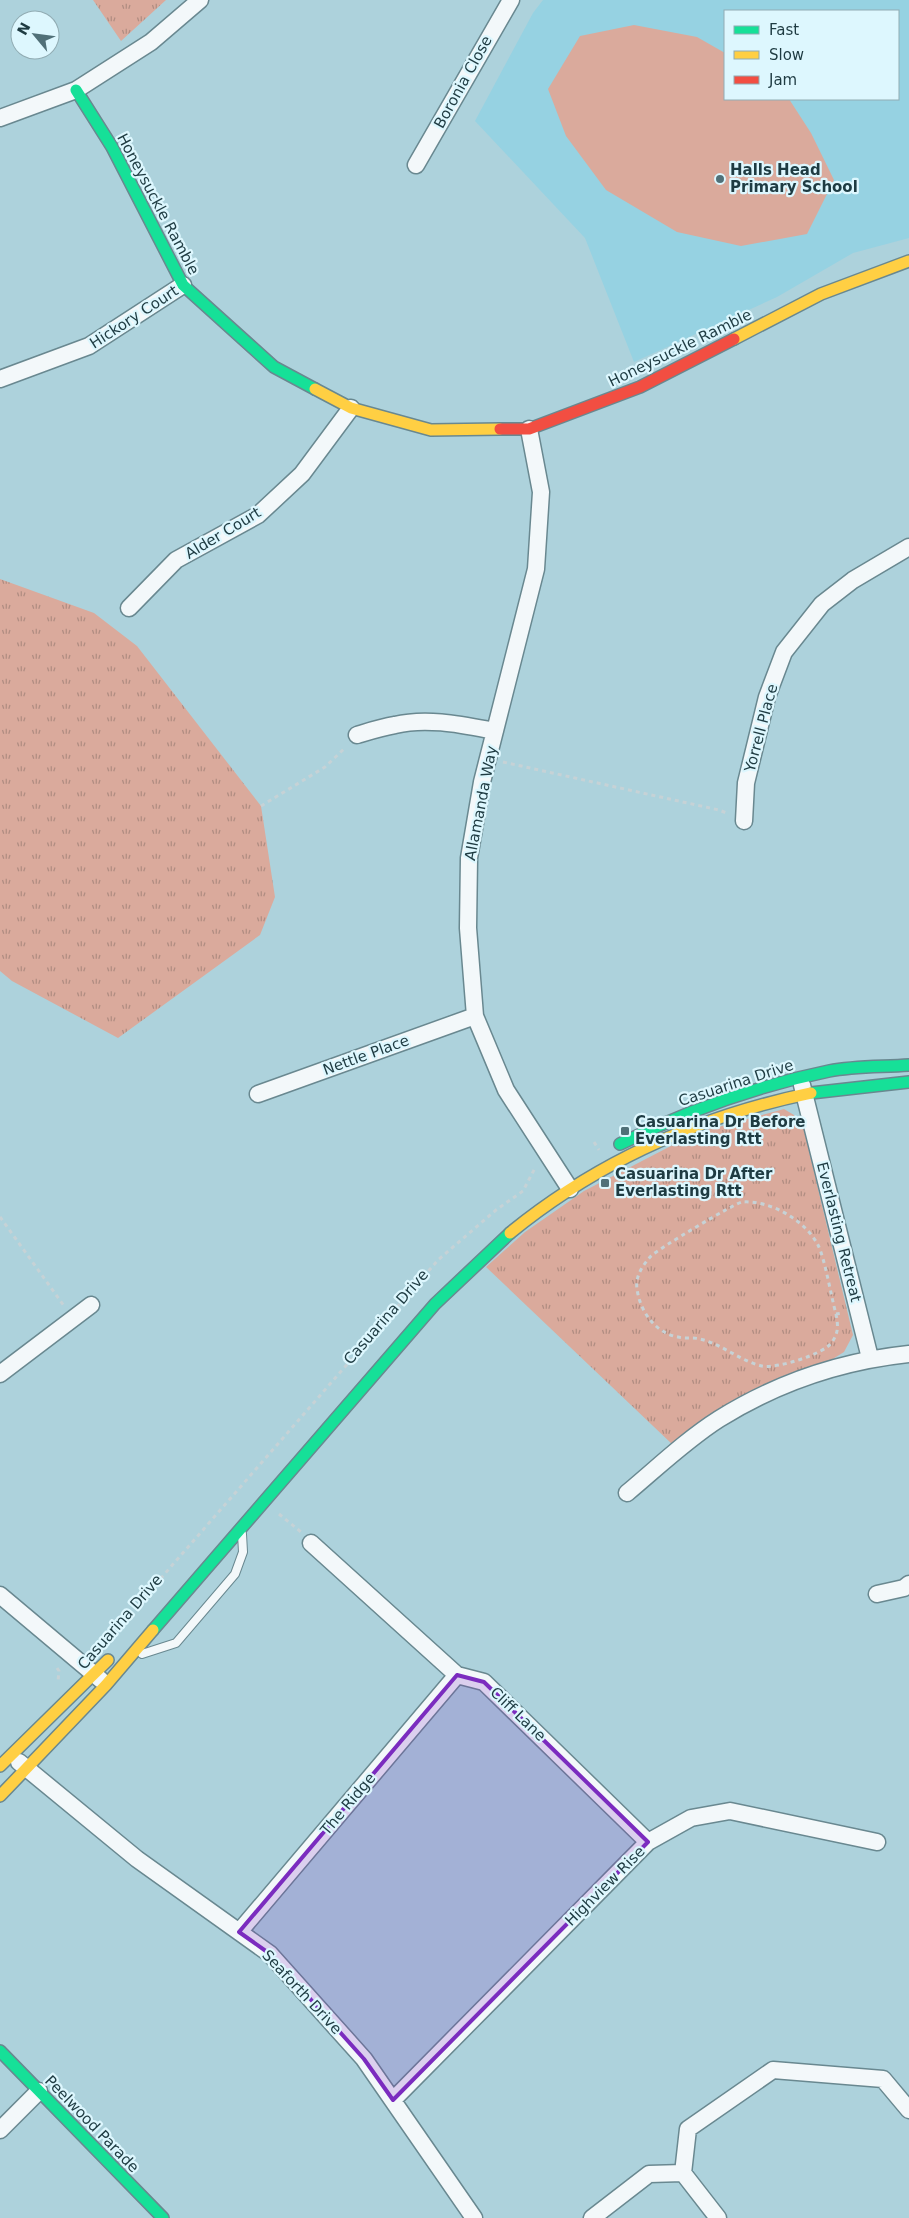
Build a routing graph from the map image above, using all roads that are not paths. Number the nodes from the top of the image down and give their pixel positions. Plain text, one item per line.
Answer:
1 (200, 0) edge
2 (511, 0) edge
3 (76, 90) junction
4 (0, 118) edge
5 (416, 165) dead end
6 (909, 262) edge
7 (183, 285) junction
8 (0, 379) edge
9 (351, 408) junction
10 (529, 429) junction
11 (909, 547) edge
12 (129, 608) dead end
13 (495, 731) junction
14 (357, 735) road end
15 (744, 822) road end
16 (475, 1016) junction
17 (909, 1065) edge
18 (909, 1082) edge
19 (802, 1086) junction
20 (258, 1094) dead end
21 (608, 1150) dead end
22 (565, 1180) junction
23 (91, 1305) dead end
24 (909, 1354) edge
25 (870, 1358) junction
26 (0, 1374) edge
27 (627, 1494) dead end
28 (242, 1529) junction
29 (311, 1543) dead end
30 (909, 1584) edge
31 (877, 1594) dead end
32 (0, 1595) edge
33 (114, 1653) dead end
34 (131, 1657) junction
35 (457, 1675) junction
36 (100, 1680) junction
37 (6, 1761) edge
38 (27, 1769) junction
39 (0, 1796) edge
40 (648, 1842) junction
41 (878, 1842) dead end
42 (239, 1932) junction
43 (0, 2051) edge
44 (39, 2091) junction
45 (393, 2100) junction
46 (909, 2110) edge
47 (0, 2130) edge
48 (683, 2174) junction
49 (163, 2218) edge
50 (474, 2218) edge
51 (592, 2218) edge
52 (718, 2218) edge

1 - 3 street
2 - 5 street, Boronia Close
3 - 4 street
3 - 7 street, Honeysuckle Ramble
6 - 10 street, Honeysuckle Ramble
7 - 8 street, Hickory Court
7 - 9 street, Honeysuckle Ramble
9 - 10 street, Honeysuckle Ramble
9 - 12 street, Alder Court
10 - 13 street, Allamanda Way
11 - 15 street, Yorrell Place
13 - 14 street
13 - 16 street, Allamanda Way
16 - 20 street, Nettle Place
16 - 22 street, Allamanda Way
17 - 19 street, Casuarina Drive
18 - 19 street, Casuarina Drive
19 - 21 street, Casuarina Drive
19 - 22 street, Casuarina Drive
19 - 25 street, Everlasting Retreat
22 - 28 street, Casuarina Drive
23 - 26 street
24 - 25 street
25 - 27 street
28 - 34 street, Casuarina Drive
28 - 34 lane, Casuarina Drive
29 - 35 street, Cliff Lane
30 - 31 street
32 - 36 street
33 - 36 street, Casuarina Drive
34 - 36 street, Casuarina Drive
35 - 40 street, Cliff Lane
35 - 42 street, The Ridge
36 - 37 street, Casuarina Drive
36 - 38 street, Casuarina Drive
37 - 38 street, Seaforth Drive
38 - 39 street, Casuarina Drive
38 - 42 street, Seaforth Drive
40 - 41 street, Highview Rise
40 - 45 street, Highview Rise
42 - 45 street, Seaforth Drive
43 - 44 street, Peelwood Parade
44 - 47 street
44 - 49 street, Peelwood Parade
45 - 50 street, Seaforth Drive
46 - 48 street
48 - 51 street
48 - 52 street

